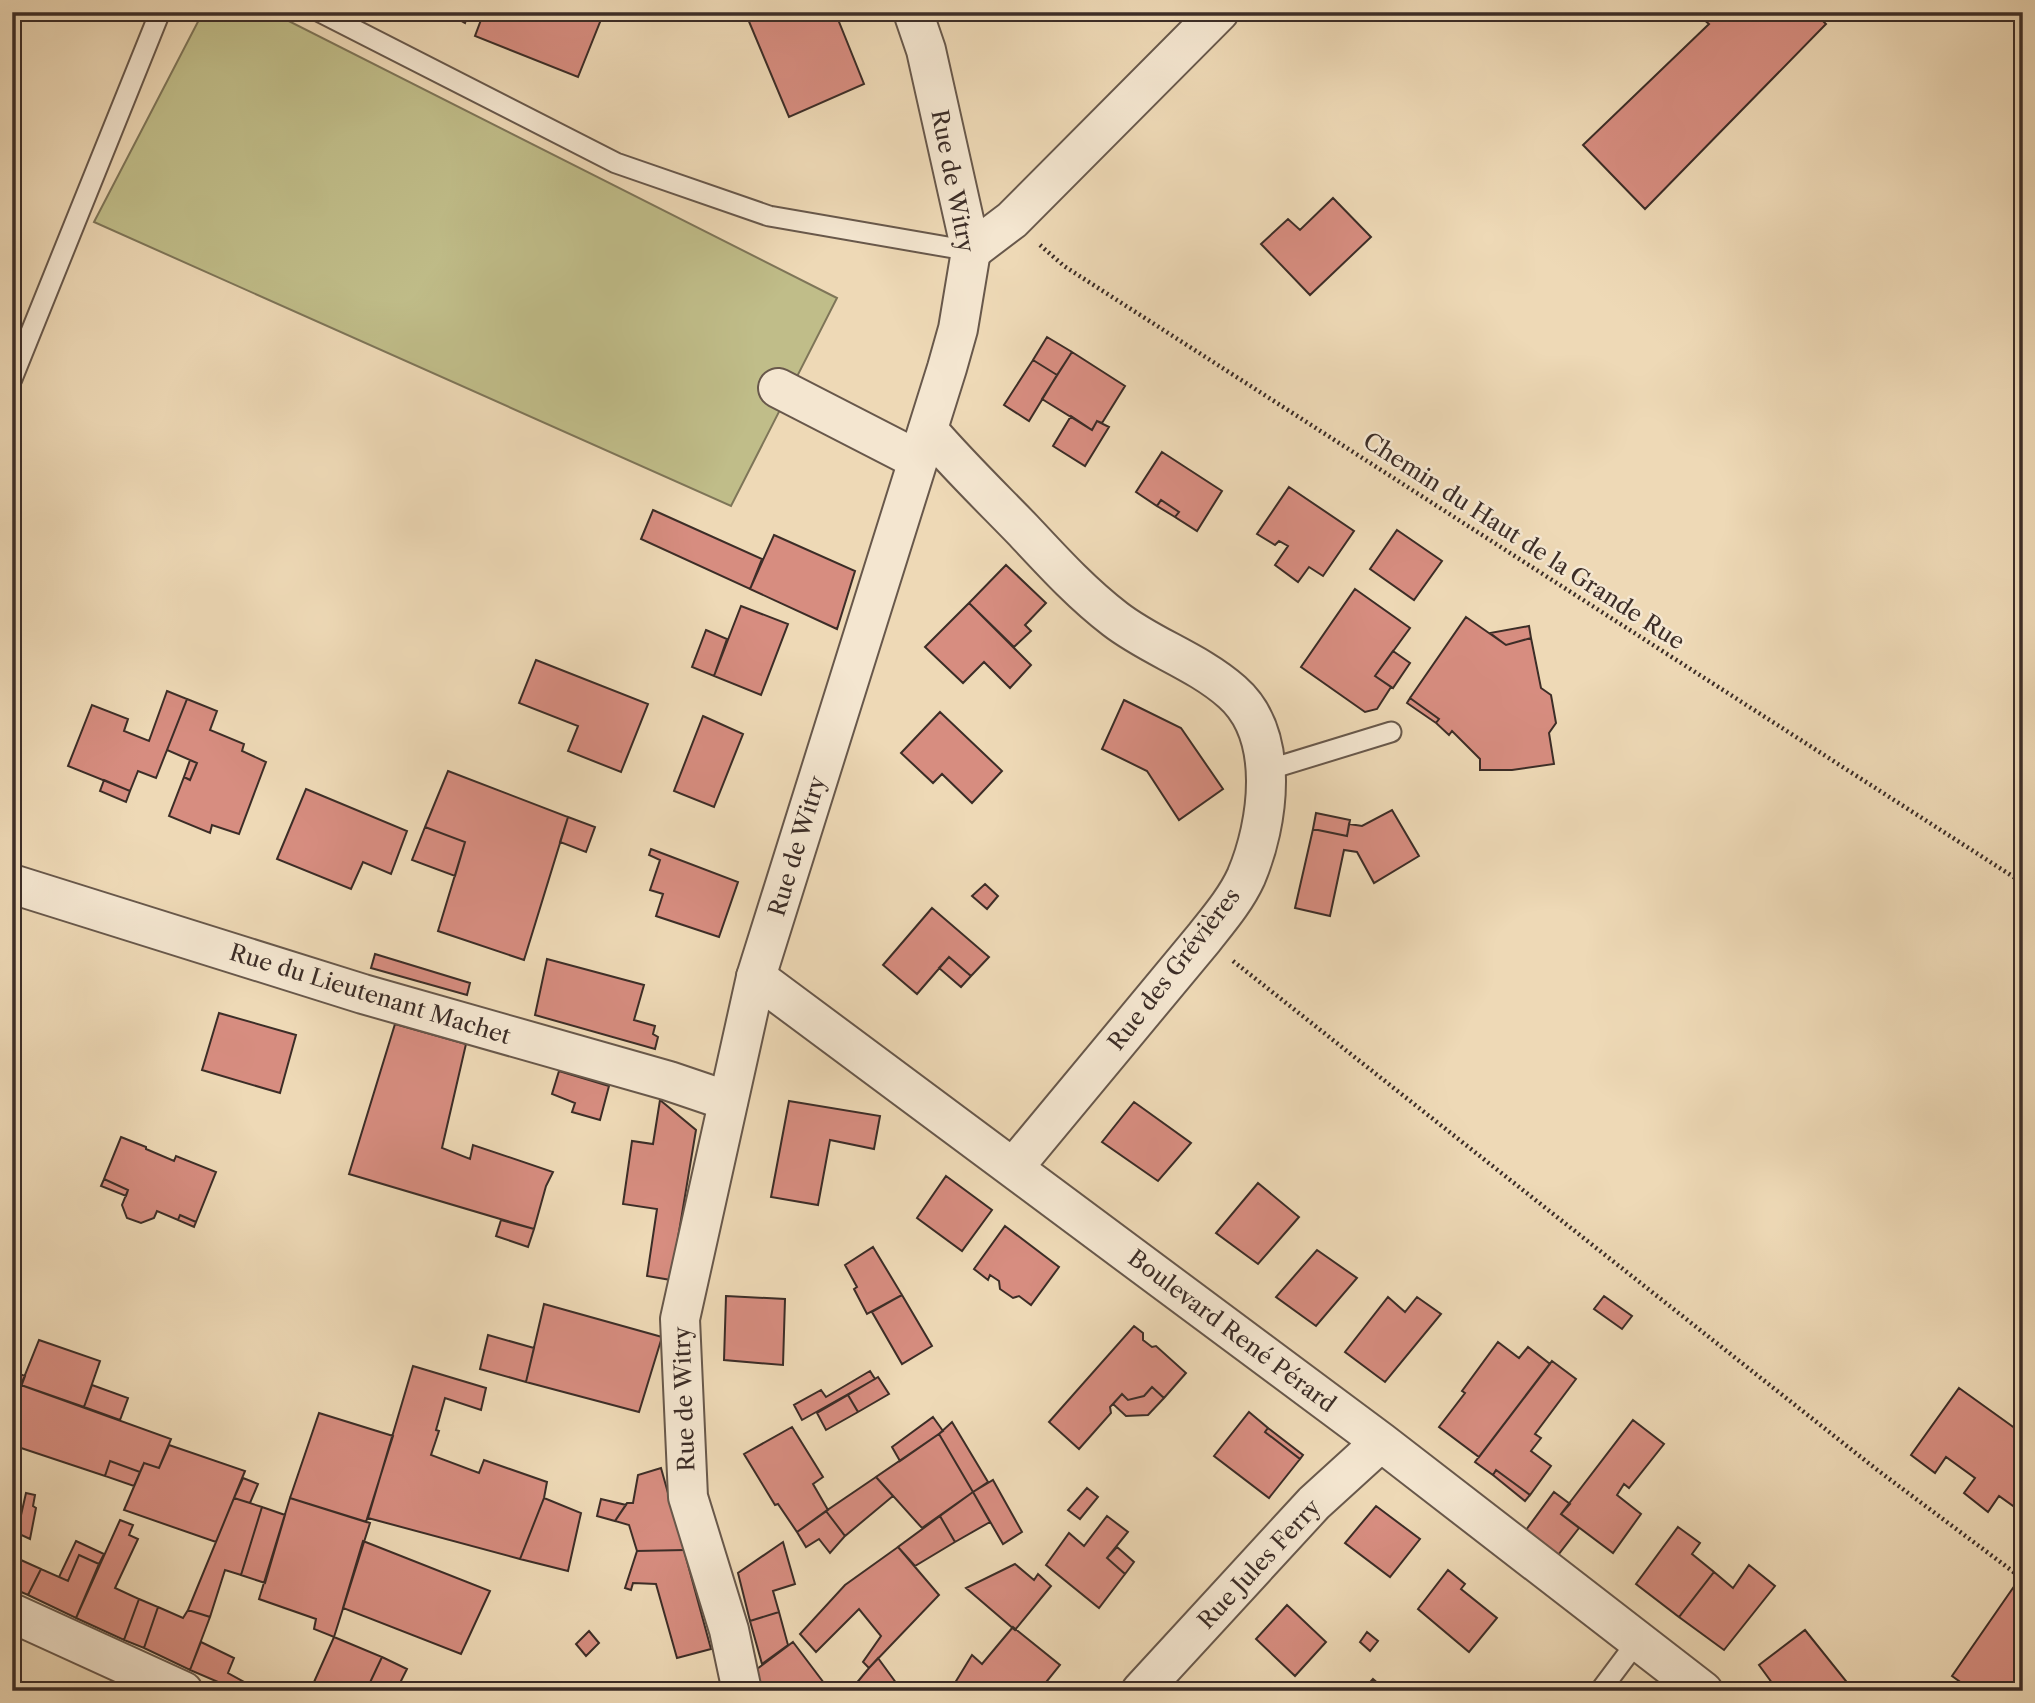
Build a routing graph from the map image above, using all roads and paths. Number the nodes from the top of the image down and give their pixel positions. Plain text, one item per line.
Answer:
1 (160, 12) edge
2 (320, 12) edge
3 (913, 12) edge
4 (1219, 12) edge
5 (1012, 220) junction
6 (971, 251) junction
7 (12, 379) edge
8 (778, 388) dead end
9 (923, 445) junction
10 (1391, 732) dead end
11 (1267, 770) junction
12 (2023, 883) edge
13 (12, 884) edge
14 (1204, 938) junction
15 (756, 977) junction
16 (728, 1101) junction
17 (1013, 1168) junction
18 (1381, 1442) junction
19 (2023, 1579) edge
20 (12, 1614) edge
21 (1639, 1639) junction
22 (183, 1691) edge
23 (742, 1691) edge
24 (1141, 1691) edge
25 (1600, 1691) edge
26 (1703, 1691) edge

1 - 7 lane
2 - 6 lane
3 - 6 street, Rue de Witry
4 - 5 street
5 - 6 street
5 - 12 path, Chemin du Haut de la Grande Rue
6 - 9 street, Rue de Witry
8 - 9 street, Rue des Grévières
9 - 11 street, Rue des Grévières
9 - 15 street, Rue de Witry
10 - 11 lane
11 - 14 street, Rue des Grévières
13 - 16 street, Rue du Lieutenant Machet
14 - 17 street, Rue des Grévières
14 - 19 path
15 - 16 street, Rue de Witry
15 - 17 street, Boulevard René Pérard
16 - 23 street, Rue de Witry
17 - 18 street, Boulevard René Pérard
18 - 21 street, Boulevard René Pérard
18 - 24 street, Rue Jules Ferry
20 - 22 street
21 - 25 lane
21 - 26 street, Boulevard René Pérard

